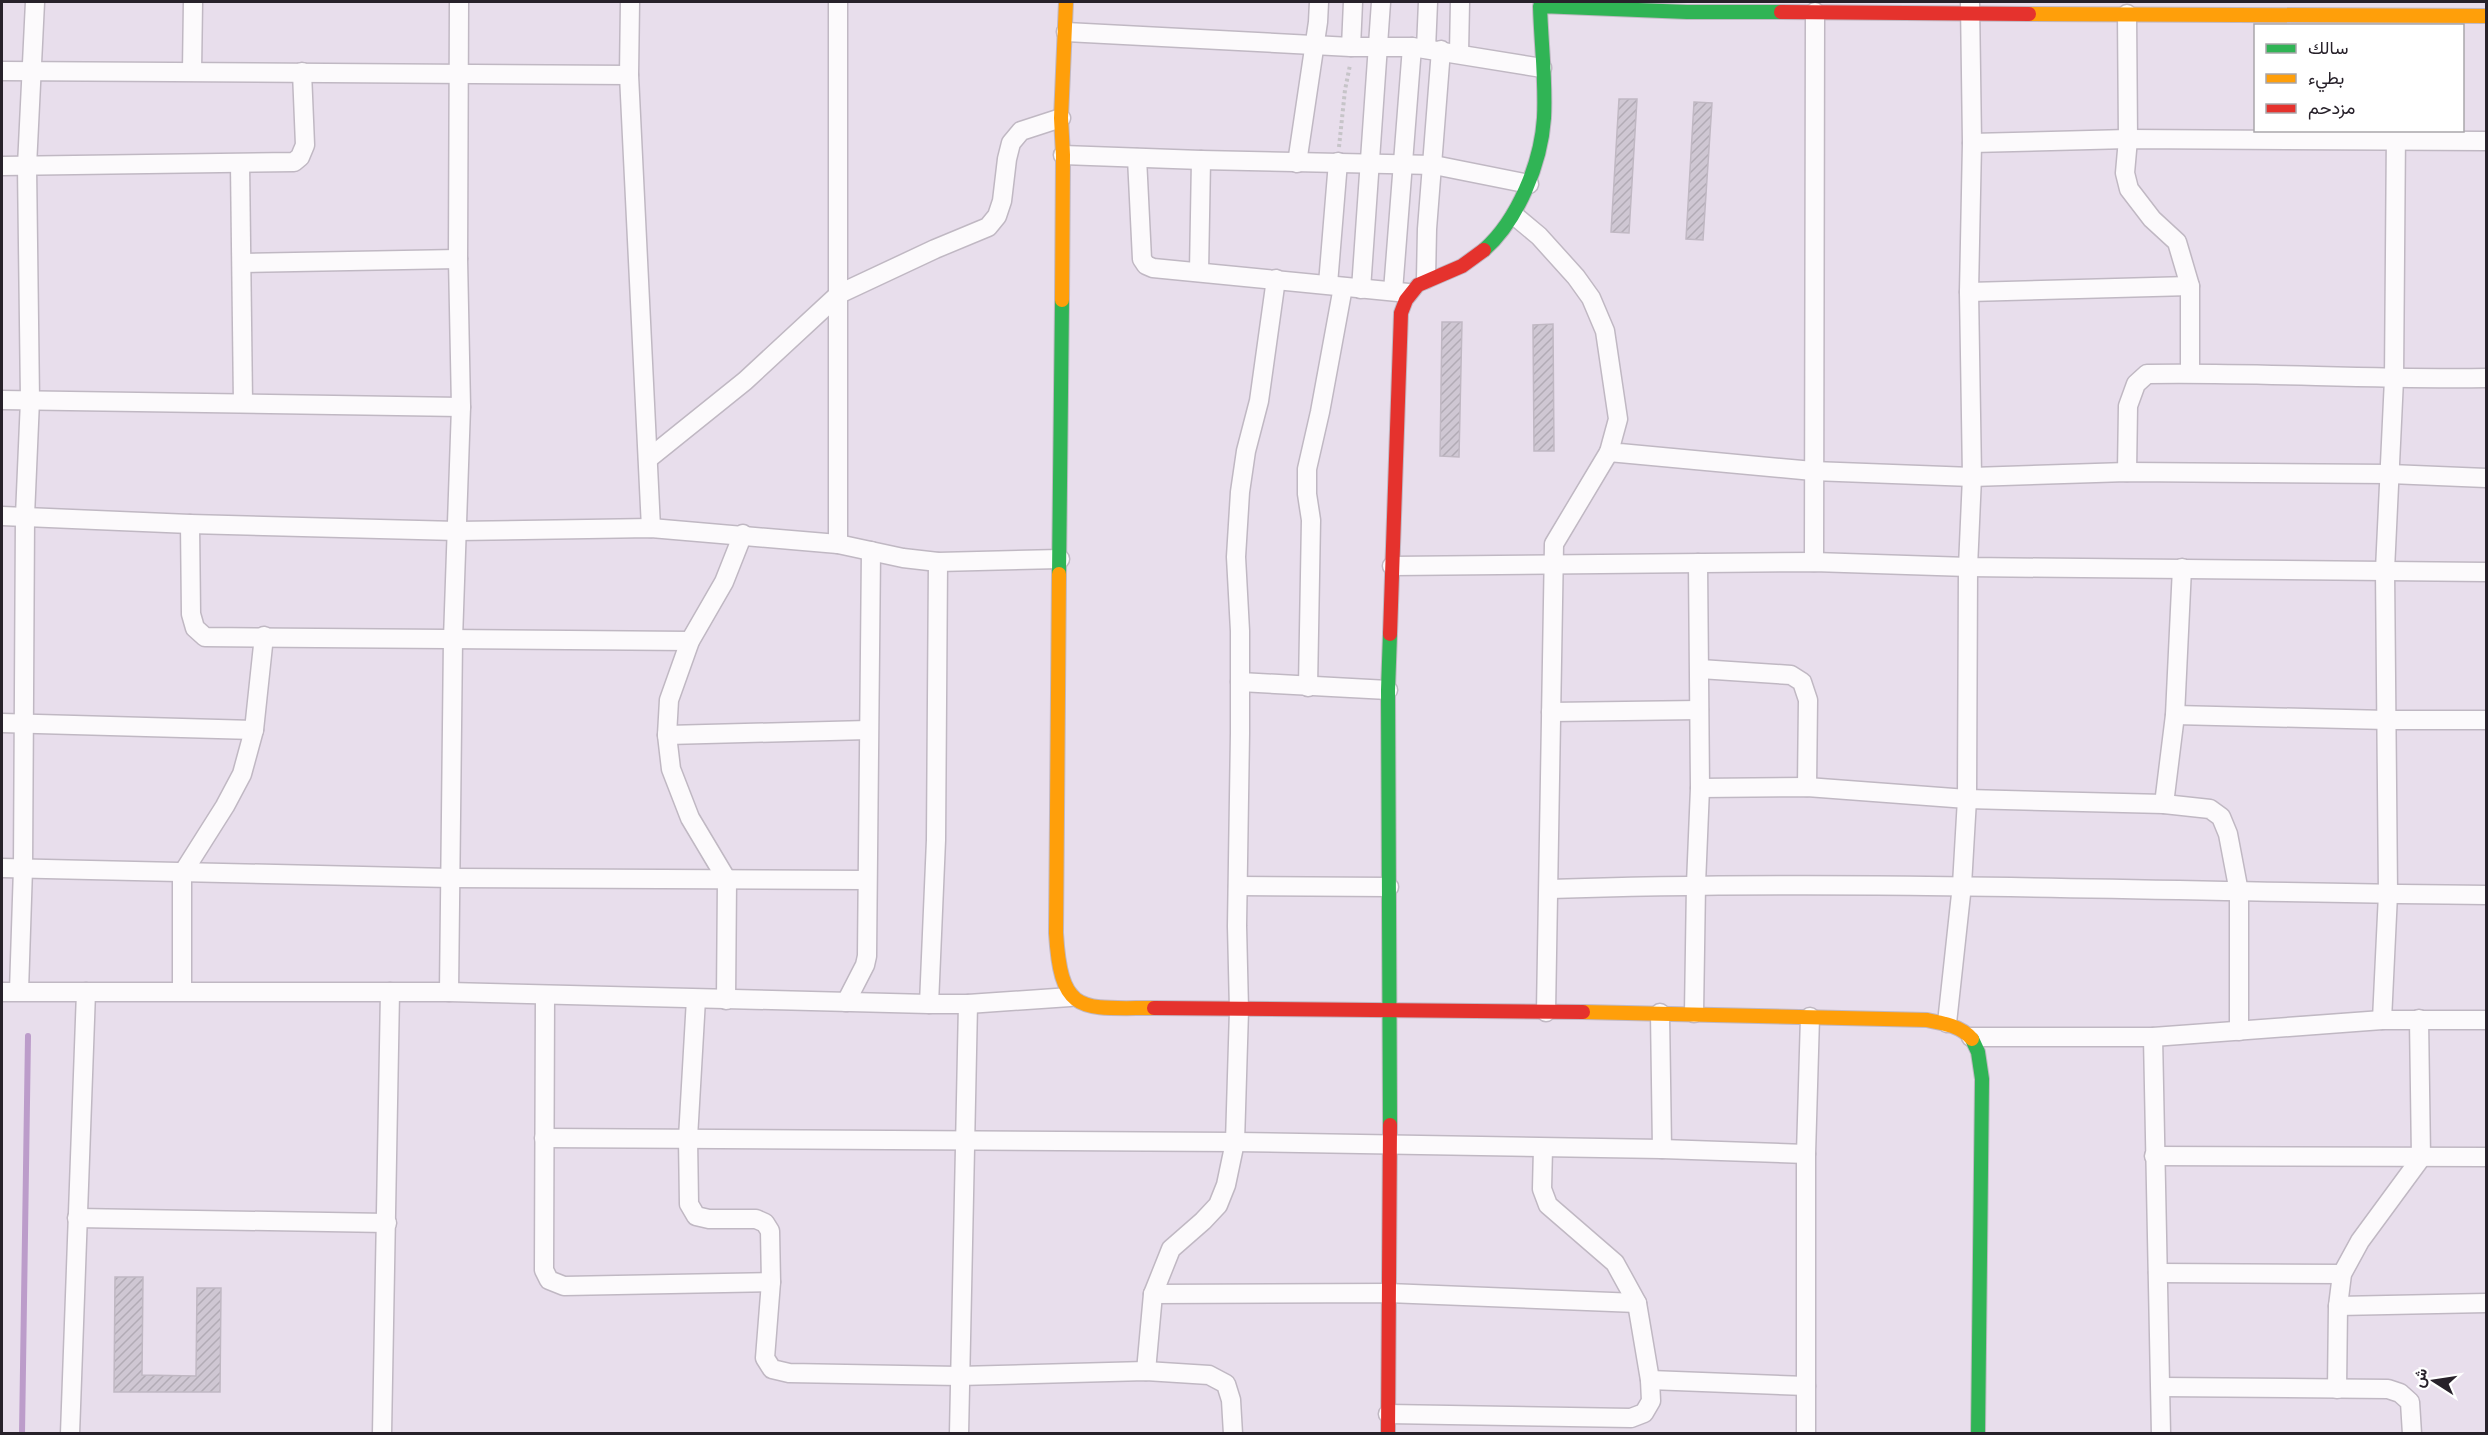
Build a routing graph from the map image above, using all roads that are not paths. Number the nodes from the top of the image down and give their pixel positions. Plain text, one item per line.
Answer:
1 (34, 2) edge
2 (193, 2) edge
3 (459, 2) edge
4 (630, 2) edge
5 (838, 2) edge
6 (1066, 2) edge
7 (1319, 2) edge
8 (1353, 2) edge
9 (1380, 2) edge
10 (1428, 2) edge
11 (1460, 2) edge
12 (1539, 4) edge
13 (1689, 7) edge
14 (1970, 8) edge
15 (2241, 8) edge
16 (1815, 12) junction
17 (2127, 14) junction
18 (2399, 14) edge
19 (2487, 16) edge
20 (1066, 32) junction
21 (1313, 43) junction
22 (1351, 47) junction
23 (1378, 47) junction
24 (1434, 50) junction
25 (1542, 68) junction
26 (2, 71) edge
27 (32, 71) junction
28 (192, 71) junction
29 (302, 72) junction
30 (459, 73) junction
31 (629, 75) junction
32 (1061, 118) junction
33 (2396, 135) edge
34 (2128, 139) junction
35 (2487, 141) edge
36 (1972, 142) junction
37 (1063, 155) junction
38 (1137, 158) junction
39 (1201, 160) junction
40 (1338, 162) junction
41 (1297, 163) junction
42 (240, 164) junction
43 (1371, 164) junction
44 (1401, 165) junction
45 (1434, 165) junction
46 (2, 166) edge
47 (27, 166) junction
48 (1529, 184) junction
49 (1515, 216) junction
50 (458, 259) junction
51 (242, 263) junction
52 (1199, 272) junction
53 (1276, 279) junction
54 (1426, 279) junction
55 (1335, 286) junction
56 (2190, 286) junction
57 (1361, 289) junction
58 (1400, 292) junction
59 (1969, 292) junction
60 (839, 294) junction
61 (2190, 373) junction
62 (2487, 378) edge
63 (2394, 379) junction
64 (2, 400) edge
65 (30, 400) junction
66 (243, 403) junction
67 (461, 407) junction
68 (1609, 452) junction
69 (648, 459) junction
70 (1813, 471) junction
71 (2127, 472) junction
72 (2390, 474) junction
73 (1972, 477) junction
74 (2487, 478) edge
75 (2, 516) edge
76 (25, 516) junction
77 (190, 524) junction
78 (651, 528) junction
79 (457, 531) junction
80 (743, 534) junction
81 (838, 544) junction
82 (871, 551) junction
83 (1060, 559) junction
84 (938, 562) junction
85 (1814, 562) junction
86 (1698, 563) junction
87 (1552, 565) junction
88 (1392, 566) junction
89 (1968, 567) junction
90 (2182, 568) junction
91 (2385, 570) junction
92 (2487, 572) edge
93 (264, 636) junction
94 (453, 639) junction
95 (690, 641) junction
96 (1700, 669) junction
97 (1240, 682) junction
98 (1308, 687) junction
99 (1388, 690) junction
100 (1699, 710) junction
101 (1551, 712) junction
102 (2175, 715) junction
103 (2387, 720) junction
104 (2487, 720) edge
105 (2, 723) edge
106 (24, 723) junction
107 (254, 730) junction
108 (868, 730) junction
109 (667, 735) junction
110 (1807, 787) junction
111 (1700, 788) junction
112 (1967, 799) junction
113 (2164, 804) junction
114 (2, 868) edge
115 (23, 868) junction
116 (182, 874) junction
117 (450, 878) junction
118 (727, 880) junction
119 (866, 880) junction
120 (1696, 884) junction
121 (1962, 885) junction
122 (1238, 886) junction
123 (1389, 887) junction
124 (1550, 889) junction
125 (2239, 892) junction
126 (2388, 894) junction
127 (2487, 895) edge
128 (10, 991) edge
129 (182, 991) junction
130 (86, 992) junction
131 (390, 992) junction
132 (448, 992) junction
133 (545, 995) junction
134 (1070, 997) junction
135 (696, 999) junction
136 (726, 1000) junction
137 (846, 1002) junction
138 (929, 1004) junction
139 (968, 1004) junction
140 (1239, 1010) junction
141 (1391, 1011) junction
142 (1546, 1012) junction
143 (1660, 1013) junction
144 (1694, 1013) junction
145 (1810, 1017) junction
146 (2419, 1019) junction
147 (2382, 1020) junction
148 (2487, 1020) edge
149 (1947, 1023) junction
150 (2239, 1031) junction
151 (1971, 1037) junction
152 (2153, 1037) junction
153 (544, 1138) junction
154 (688, 1138) junction
155 (964, 1141) junction
156 (1235, 1142) junction
157 (1390, 1145) junction
158 (1543, 1148) junction
159 (1662, 1149) junction
160 (1806, 1154) junction
161 (2154, 1156) junction
162 (2487, 1157) edge
163 (2421, 1158) junction
164 (77, 1218) junction
165 (387, 1223) junction
166 (2158, 1273) junction
167 (2342, 1274) junction
168 (771, 1282) junction
169 (1388, 1293) junction
170 (1154, 1294) junction
171 (1637, 1303) junction
172 (2487, 1303) edge
173 (2338, 1305) junction
174 (1146, 1371) junction
175 (959, 1376) junction
176 (1650, 1380) junction
177 (1806, 1386) junction
178 (2162, 1387) junction
179 (2337, 1389) junction
180 (1388, 1414) junction
181 (70, 1434) edge
182 (382, 1434) edge
183 (959, 1434) edge
184 (1233, 1434) edge
185 (1388, 1434) edge
186 (1806, 1434) edge
187 (1978, 1434) edge
188 (2162, 1434) edge
189 (2412, 1434) edge

1 - 27 street
2 - 28 street
3 - 30 street
4 - 31 street
5 - 60 street
6 - 20 street
7 - 21 street
8 - 22 street
9 - 23 street
10 - 24 street
11 - 24 street
12 - 13 street
12 - 25 street
13 - 16 street
14 - 16 street
14 - 17 street
14 - 36 street
15 - 17 street
15 - 18 street
16 - 70 street
17 - 34 street
18 - 19 street
20 - 21 street
20 - 32 street
21 - 22 street
21 - 41 street
22 - 23 street
23 - 24 street
23 - 43 street
24 - 25 street
24 - 44 street
24 - 45 street
25 - 48 street
26 - 27 street
27 - 28 street
27 - 47 street
28 - 29 street
29 - 30 street
29 - 42 street
30 - 31 street
30 - 50 street
31 - 69 street
32 - 37 street
32 - 60 street
33 - 34 street
33 - 35 street
33 - 63 street
34 - 36 street
34 - 56 street
36 - 59 street
37 - 38 street
37 - 83 street
38 - 39 street
38 - 52 street
39 - 41 street
39 - 52 street
40 - 41 street
40 - 43 street
40 - 55 street
42 - 47 street
42 - 51 street
43 - 44 street
43 - 57 street
44 - 45 street
44 - 58 street
45 - 48 street
45 - 54 street
46 - 47 street
47 - 65 street
48 - 49 street
49 - 54 street
49 - 68 street
50 - 51 street
50 - 67 street
51 - 66 street
52 - 53 street
53 - 55 street
53 - 97 street
54 - 58 street
55 - 57 street
55 - 98 street
56 - 59 street
56 - 61 street
57 - 58 street
58 - 88 street
59 - 73 street
60 - 69 street
60 - 81 street
61 - 63 street
61 - 71 street
62 - 63 street
63 - 72 street
64 - 65 street
65 - 66 street
65 - 76 street
66 - 67 street
67 - 79 street
68 - 70 street
68 - 87 street
69 - 78 street
70 - 73 street
70 - 85 street
71 - 72 street
71 - 73 street
72 - 74 street
72 - 91 street
73 - 89 street
75 - 76 street
76 - 77 street
76 - 106 street
77 - 79 street
77 - 93 street
78 - 79 street
78 - 80 street
79 - 94 street
80 - 81 street
80 - 95 street
81 - 82 street
82 - 84 street
82 - 108 street
83 - 84 street
83 - 134 street
84 - 138 street
85 - 86 street
85 - 89 street
86 - 87 street
86 - 96 street
87 - 88 street
87 - 101 street
88 - 99 street
89 - 90 street
89 - 112 street
90 - 91 street
90 - 102 street
91 - 92 street
91 - 103 street
93 - 94 street
93 - 107 street
94 - 95 street
94 - 117 street
95 - 109 street
96 - 100 street
96 - 110 street
97 - 98 street
97 - 122 street
98 - 99 street
99 - 123 street
100 - 101 street
100 - 111 street
101 - 124 street
102 - 103 street
102 - 113 street
103 - 104 street
103 - 126 street
105 - 106 street
106 - 107 street
106 - 115 street
107 - 116 street
108 - 109 street
108 - 119 street
109 - 118 street
110 - 111 street
110 - 112 street
111 - 120 street
112 - 113 street
112 - 121 street
113 - 125 street
114 - 115 street
115 - 116 street
115 - 128 street
116 - 117 street
116 - 129 street
117 - 118 street
117 - 132 street
118 - 119 street
118 - 136 street
119 - 137 street
120 - 121 street
120 - 124 street
120 - 144 street
121 - 125 street
121 - 149 street
122 - 123 street
122 - 140 street
123 - 141 street
124 - 142 street
125 - 126 street
125 - 150 street
126 - 127 street
126 - 147 street
128 - 130 street
129 - 130 street
129 - 131 street
130 - 164 street
131 - 132 street
131 - 165 street
132 - 133 street
133 - 135 street
133 - 153 street
134 - 139 street
134 - 140 street
135 - 136 street
135 - 154 street
136 - 137 street
137 - 138 street
138 - 139 street
139 - 155 street
140 - 141 street
140 - 156 street
141 - 142 street
141 - 157 street
142 - 143 street
143 - 144 street
143 - 159 street
144 - 145 street
145 - 149 street
145 - 160 street
146 - 147 street
146 - 148 street
146 - 163 street
147 - 150 street
149 - 151 street
150 - 152 street
151 - 152 street
151 - 187 street
152 - 161 street
153 - 154 street
153 - 168 street
154 - 155 street
154 - 168 street
155 - 156 street
155 - 175 street
156 - 157 street
156 - 170 street
157 - 158 street
157 - 169 street
158 - 159 street
158 - 171 street
159 - 160 street
160 - 177 street
161 - 163 street
161 - 166 street
162 - 163 street
163 - 167 street
164 - 165 street
164 - 181 street
165 - 182 street
166 - 167 street
166 - 178 street
167 - 173 street
168 - 175 street
169 - 170 street
169 - 171 street
169 - 180 street
170 - 174 street
171 - 176 street
172 - 173 street
173 - 179 street
174 - 175 street
174 - 184 street
175 - 183 street
176 - 177 street
176 - 180 street
177 - 186 street
178 - 179 street
178 - 188 street
179 - 189 street
180 - 185 street

